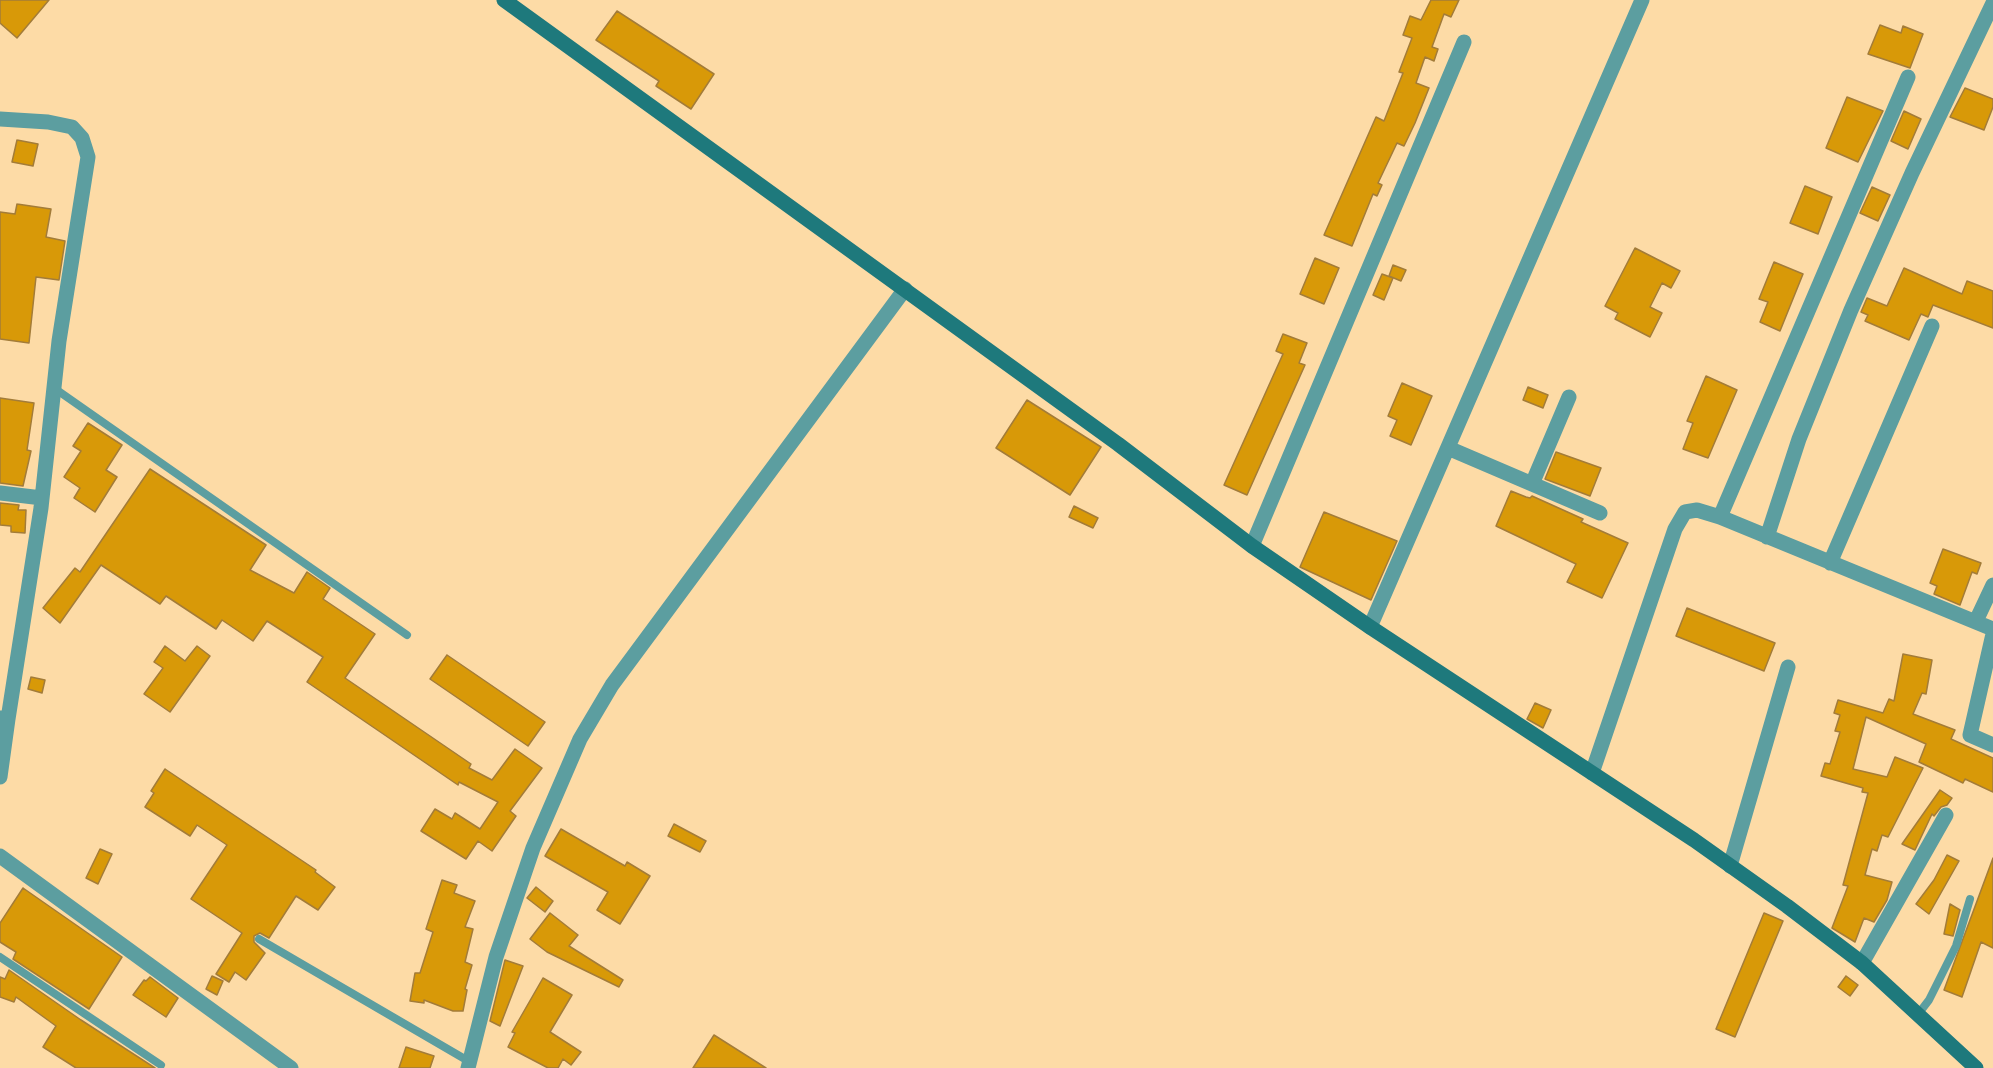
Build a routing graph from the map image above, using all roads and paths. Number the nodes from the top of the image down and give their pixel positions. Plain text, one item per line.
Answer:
1 (504, 0) edge
2 (1642, 0) edge
3 (1993, 3) edge
4 (1464, 42) dead end
5 (1908, 77) dead end
6 (0, 119) edge
7 (905, 289) junction
8 (1932, 326) dead end
9 (54, 388) junction
10 (1569, 397) dead end
11 (1448, 448) junction
12 (1532, 483) junction
13 (0, 493) edge
14 (42, 498) junction
15 (1600, 513) dead end
16 (1720, 517) junction
17 (1767, 537) junction
18 (1252, 546) junction
19 (1830, 563) junction
20 (1993, 585) edge
21 (1976, 621) junction
22 (1370, 627) junction
23 (1993, 629) edge
24 (1993, 634) edge
25 (407, 635) dead end
26 (1788, 667) dead end
27 (4, 718) edge
28 (1993, 745) edge
29 (1592, 773) junction
30 (0, 777) edge
31 (1946, 815) dead end
32 (0, 856) edge
33 (1730, 866) junction
34 (1970, 899) dead end
35 (259, 939) dead end
36 (0, 957) edge
37 (1862, 963) junction
38 (1919, 1013) junction
39 (161, 1065) dead end
40 (469, 1065) edge
41 (291, 1068) edge
42 (1976, 1068) edge

1 - 7 street
2 - 11 street
3 - 17 street
4 - 18 street
5 - 16 street
6 - 9 street
7 - 18 street
7 - 40 street
8 - 19 street
9 - 14 street
9 - 25 lane
10 - 12 street
11 - 12 street
11 - 22 street
12 - 15 street
13 - 14 street
14 - 27 street
16 - 17 street
16 - 29 street
17 - 19 street
18 - 22 street
19 - 21 street
20 - 21 street
21 - 23 street
22 - 29 street
24 - 28 street
26 - 33 street
27 - 30 street
29 - 33 street
31 - 37 street
32 - 41 street
33 - 37 street
34 - 38 lane
35 - 40 lane
36 - 39 lane
37 - 38 street
38 - 42 street

